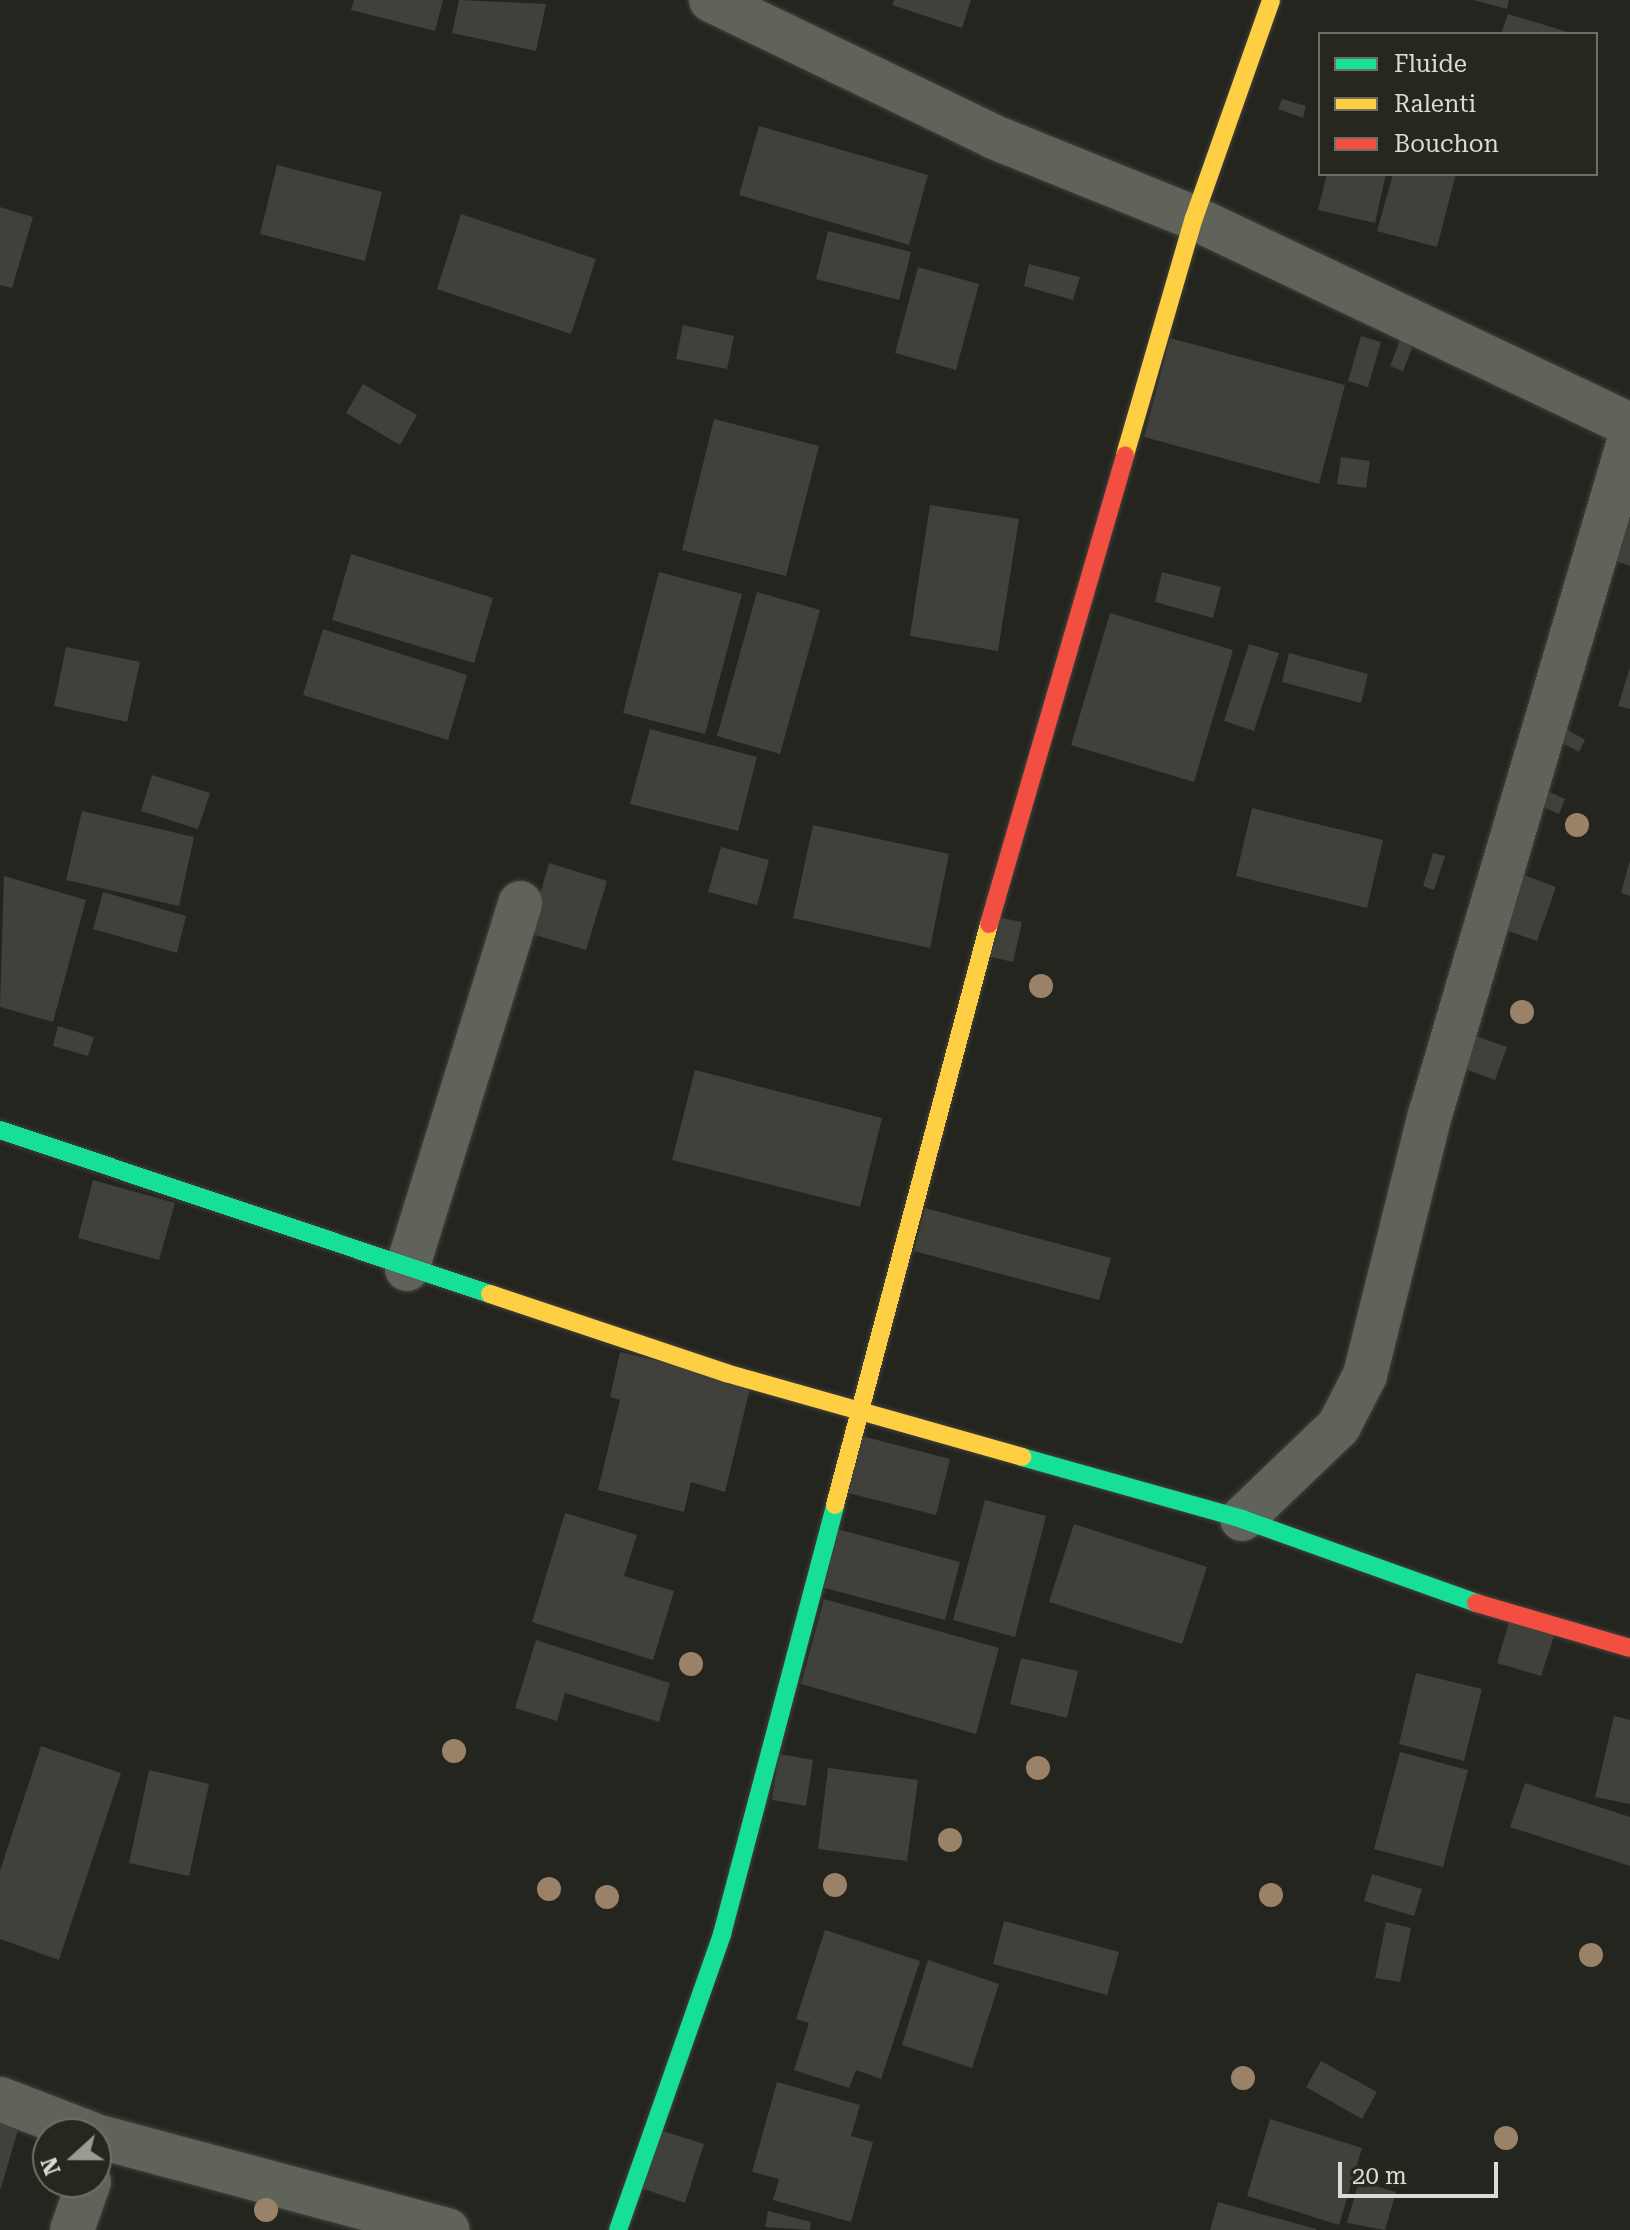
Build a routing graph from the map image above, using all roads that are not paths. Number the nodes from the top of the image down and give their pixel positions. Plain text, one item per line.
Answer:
1 (711, 0) edge
2 (1271, 0) edge
3 (1194, 218) junction
4 (1630, 425) edge
5 (1630, 438) edge
6 (520, 903) dead end
7 (0, 1130) edge
8 (407, 1269) junction
9 (859, 1409) junction
10 (1242, 1519) junction
11 (1630, 1648) edge
12 (0, 2099) edge
13 (43, 2118) edge
14 (112, 2146) edge
15 (83, 2198) edge
16 (72, 2230) edge
17 (448, 2230) edge
18 (618, 2230) edge

1 - 3 street
2 - 3 street
3 - 4 street
3 - 9 street
5 - 10 street
6 - 8 street
7 - 8 street
8 - 9 street
9 - 10 street
9 - 18 street
10 - 11 street
12 - 13 street
14 - 17 street
15 - 16 street

